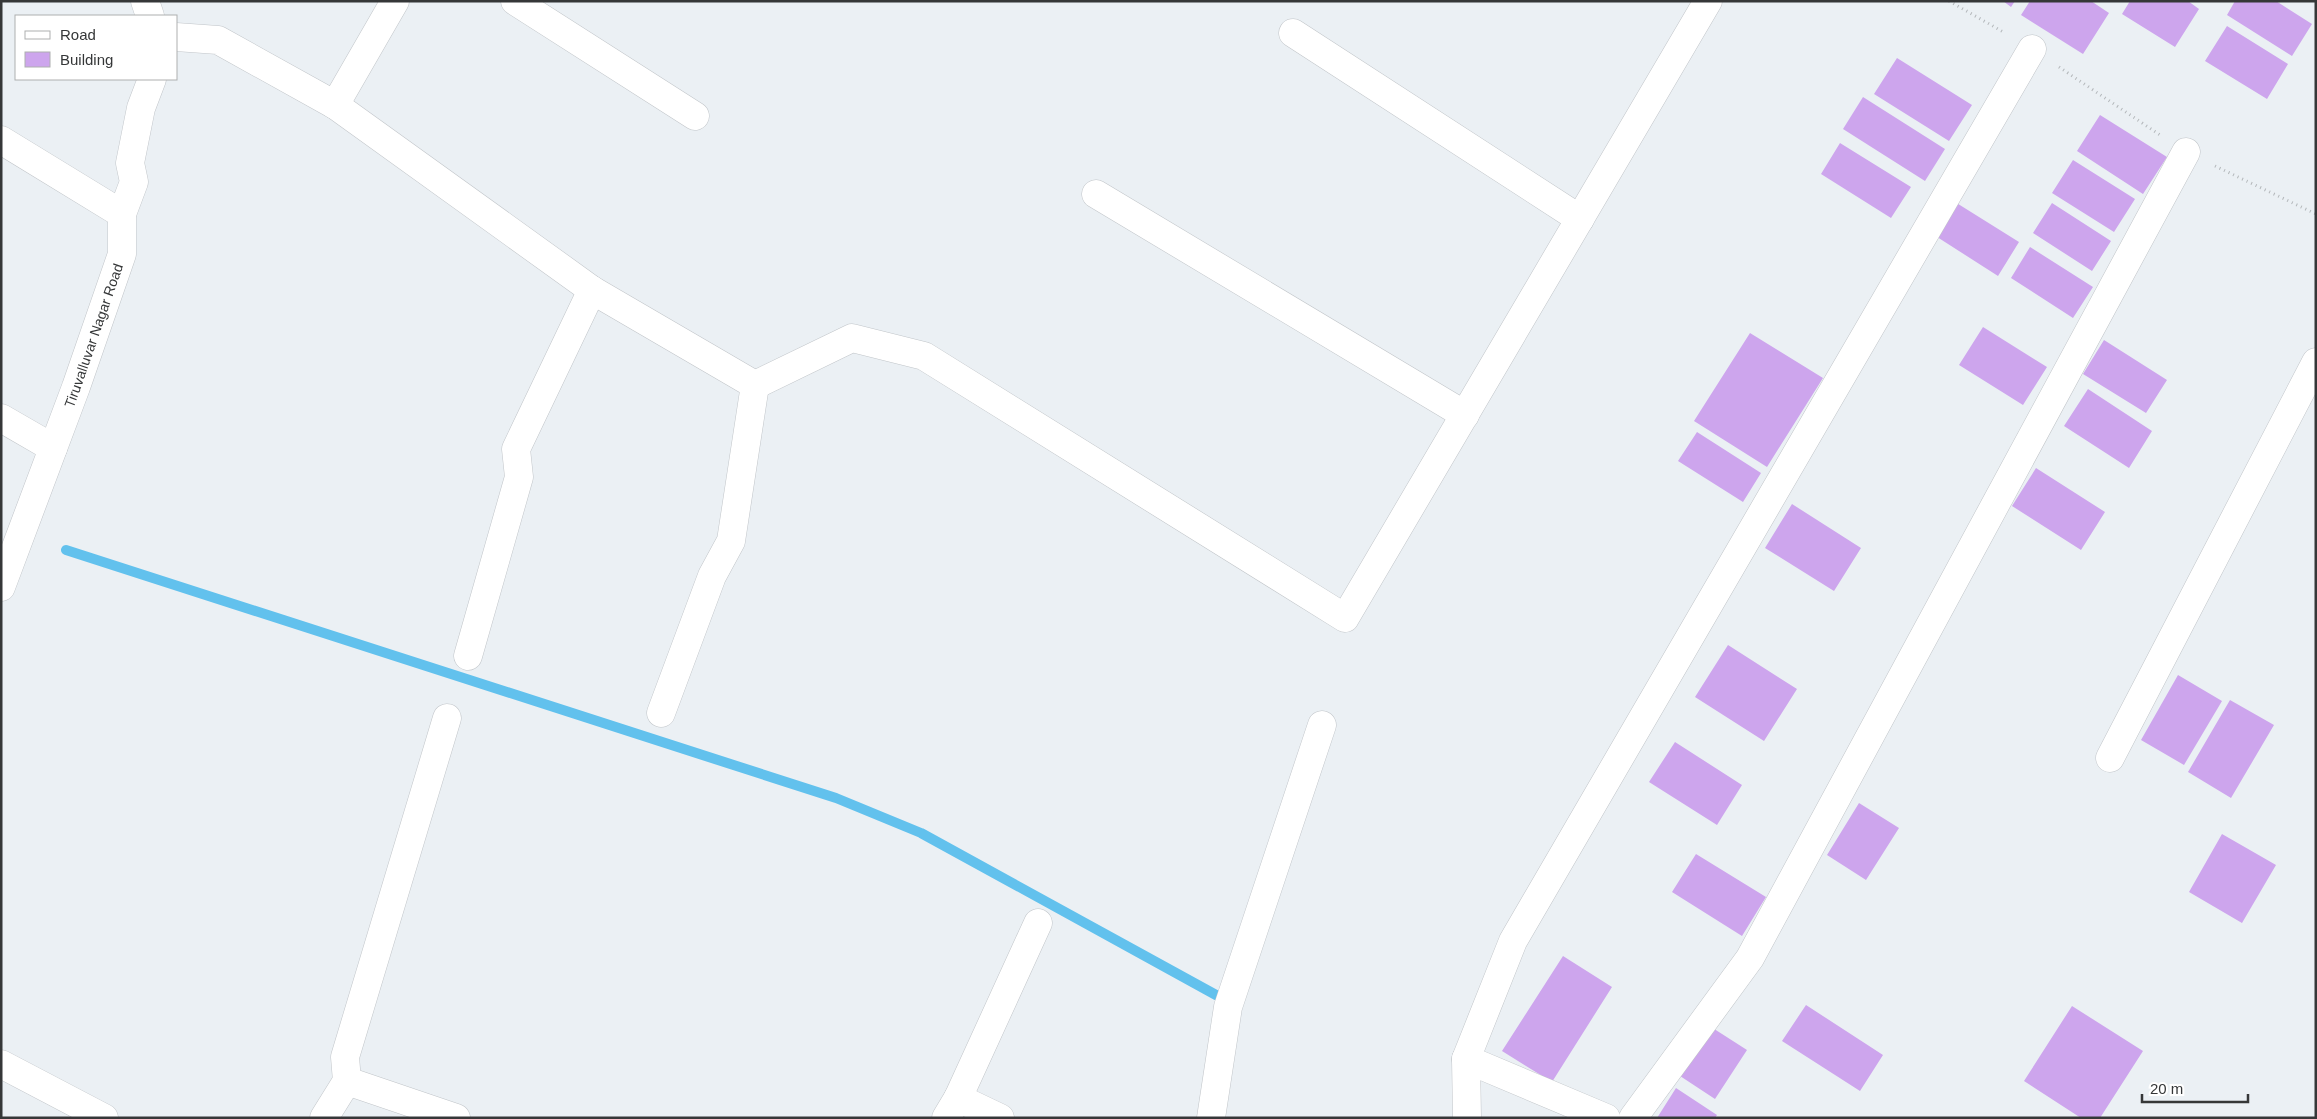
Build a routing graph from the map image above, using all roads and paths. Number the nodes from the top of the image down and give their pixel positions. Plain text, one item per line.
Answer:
1 (145, 1) edge
2 (395, 1) edge
3 (515, 1) edge
4 (1949, 1) edge
5 (1703, 3) edge
6 (150, 15) edge
7 (1293, 33) dead end
8 (178, 36) edge
9 (2032, 49) junction
10 (152, 80) edge
11 (335, 105) junction
12 (695, 116) dead end
13 (1, 140) edge
14 (2186, 152) junction
15 (1096, 194) dead end
16 (122, 214) junction
17 (2316, 214) edge
18 (1580, 219) junction
19 (592, 290) junction
20 (2316, 362) edge
21 (755, 385) junction
22 (1465, 415) junction
23 (1, 418) edge
24 (53, 448) junction
25 (1, 587) edge
26 (468, 656) dead end
27 (661, 713) dead end
28 (446, 718) dead end
29 (1322, 725) dead end
30 (2110, 758) dead end
31 (1038, 923) dead end
32 (1466, 1059) junction
33 (1, 1064) edge
34 (347, 1081) junction
35 (952, 1108) edge
36 (104, 1118) edge
37 (324, 1118) edge
38 (456, 1118) edge
39 (1000, 1118) edge
40 (1211, 1118) edge
41 (1467, 1118) edge
42 (1606, 1118) edge
43 (1633, 1118) edge

1 - 6 street
2 - 11 street
3 - 12 street
4 - 9 path
5 - 18 street
7 - 18 street
8 - 11 street
9 - 14 path
9 - 32 street
10 - 16 street, Tiruvalluvar Nagar Road
11 - 19 street
13 - 16 street
14 - 17 path
14 - 43 street
15 - 22 street
16 - 24 street, Tiruvalluvar Nagar Road
18 - 22 street
19 - 21 street
19 - 26 street
20 - 30 street
21 - 22 street
21 - 27 street
23 - 24 street
24 - 25 street, Tiruvalluvar Nagar Road
28 - 34 street
29 - 40 street
31 - 35 street
32 - 41 street
32 - 42 street
33 - 36 street
34 - 37 street
34 - 38 street
35 - 39 street

